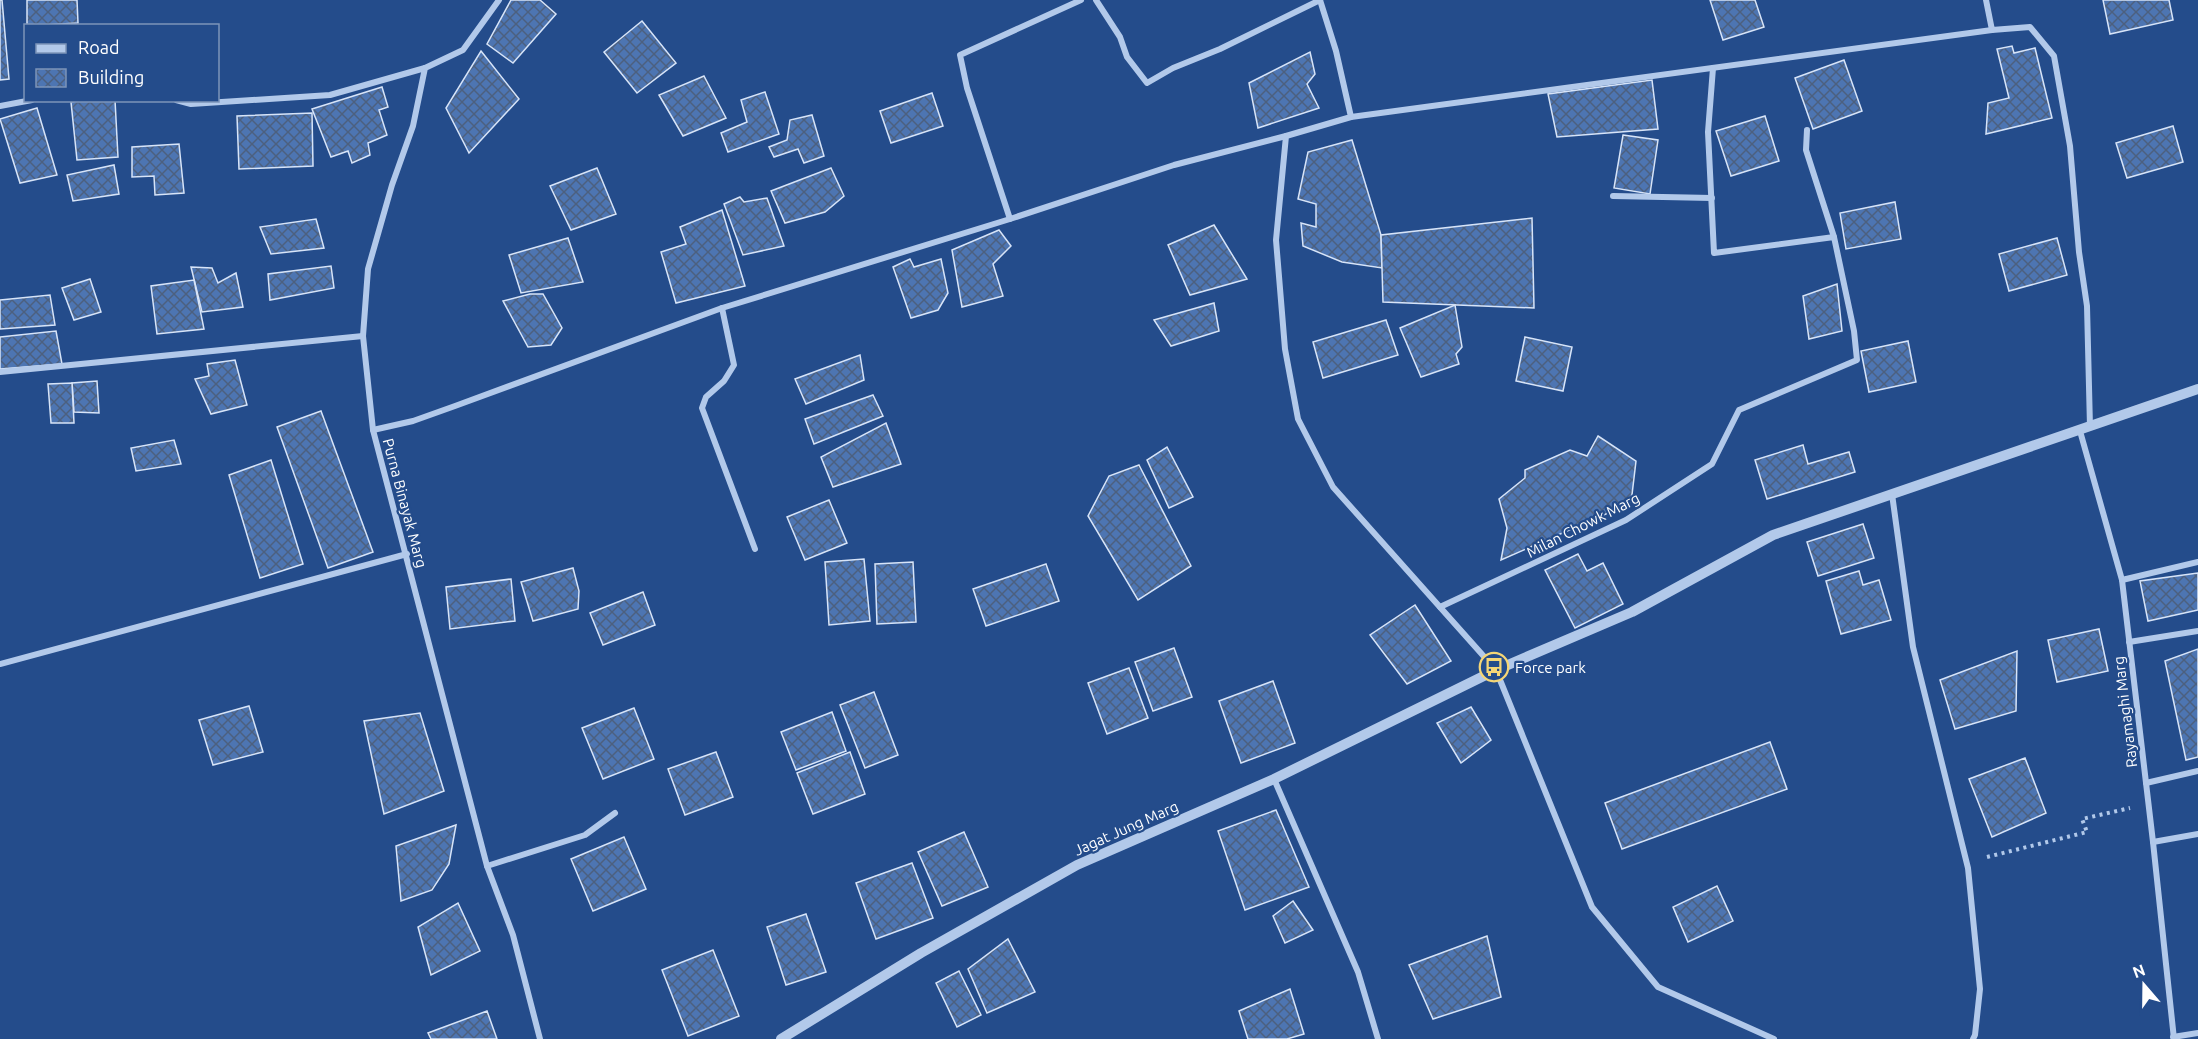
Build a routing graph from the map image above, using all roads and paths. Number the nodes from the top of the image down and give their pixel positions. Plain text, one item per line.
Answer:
1 (500, 0) edge
2 (1081, 0) edge
3 (1096, 0) edge
4 (1320, 0) edge
5 (1986, 0) edge
6 (1992, 30) junction
7 (426, 68) junction
8 (1713, 68) junction
9 (24, 102) edge
10 (184, 102) edge
11 (0, 106) edge
12 (1351, 117) junction
13 (1807, 130) dead end
14 (1287, 136) junction
15 (1613, 196) dead end
16 (1712, 198) junction
17 (1010, 219) junction
18 (1834, 237) junction
19 (722, 308) junction
20 (363, 336) junction
21 (0, 372) edge
22 (2198, 389) edge
23 (2085, 429) junction
24 (373, 430) junction
25 (1892, 494) junction
26 (755, 549) dead end
27 (407, 554) junction
28 (2198, 562) edge
29 (2122, 580) junction
30 (1440, 607) junction
31 (2198, 631) edge
32 (2129, 642) junction
33 (0, 664) edge
34 (1496, 670) junction
35 (2198, 771) edge
36 (1274, 779) junction
37 (2146, 783) junction
38 (2149, 804) junction
39 (615, 813) dead end
40 (2198, 834) edge
41 (2153, 842) junction
42 (1966, 862) junction
43 (487, 866) junction
44 (2198, 1033) edge
45 (2173, 1038) edge
46 (540, 1039) edge
47 (781, 1039) edge
48 (1378, 1039) edge
49 (1774, 1039) edge
50 (1973, 1039) edge

1 - 7 street
2 - 17 street
3 - 4 street
4 - 12 street
5 - 6 street
6 - 8 street
6 - 23 street, Rayamaghi Marg
7 - 10 street
7 - 20 street, Purna Binayak Marg
8 - 12 street
8 - 16 street
9 - 11 street
12 - 14 street
13 - 18 street
14 - 17 street
14 - 30 street
15 - 16 street
16 - 18 street
17 - 19 street
18 - 30 street, Milan Chowk Marg
19 - 24 street
19 - 26 street
20 - 21 street
20 - 24 street, Purna Binayak Marg
22 - 23 street, Jagat Jung Marg
23 - 25 street, Jagat Jung Marg
23 - 29 street, Rayamaghi Marg
24 - 27 street, Purna Binayak Marg
25 - 34 street, Jagat Jung Marg
25 - 42 street
27 - 33 street
27 - 43 street, Purna Binayak Marg
28 - 29 street
29 - 32 street, Rayamaghi Marg
30 - 34 street
31 - 32 street
32 - 37 street, Rayamaghi Marg
34 - 36 street, Jagat Jung Marg
34 - 49 street
35 - 37 street
36 - 47 street, Jagat Jung Marg
36 - 48 street
37 - 38 street, Rayamaghi Marg
38 - 41 street, Rayamaghi Marg
38 - 42 path
39 - 43 street
40 - 41 street
41 - 45 street, Rayamaghi Marg
42 - 50 street
43 - 46 street, Purna Binayak Marg
44 - 45 street

